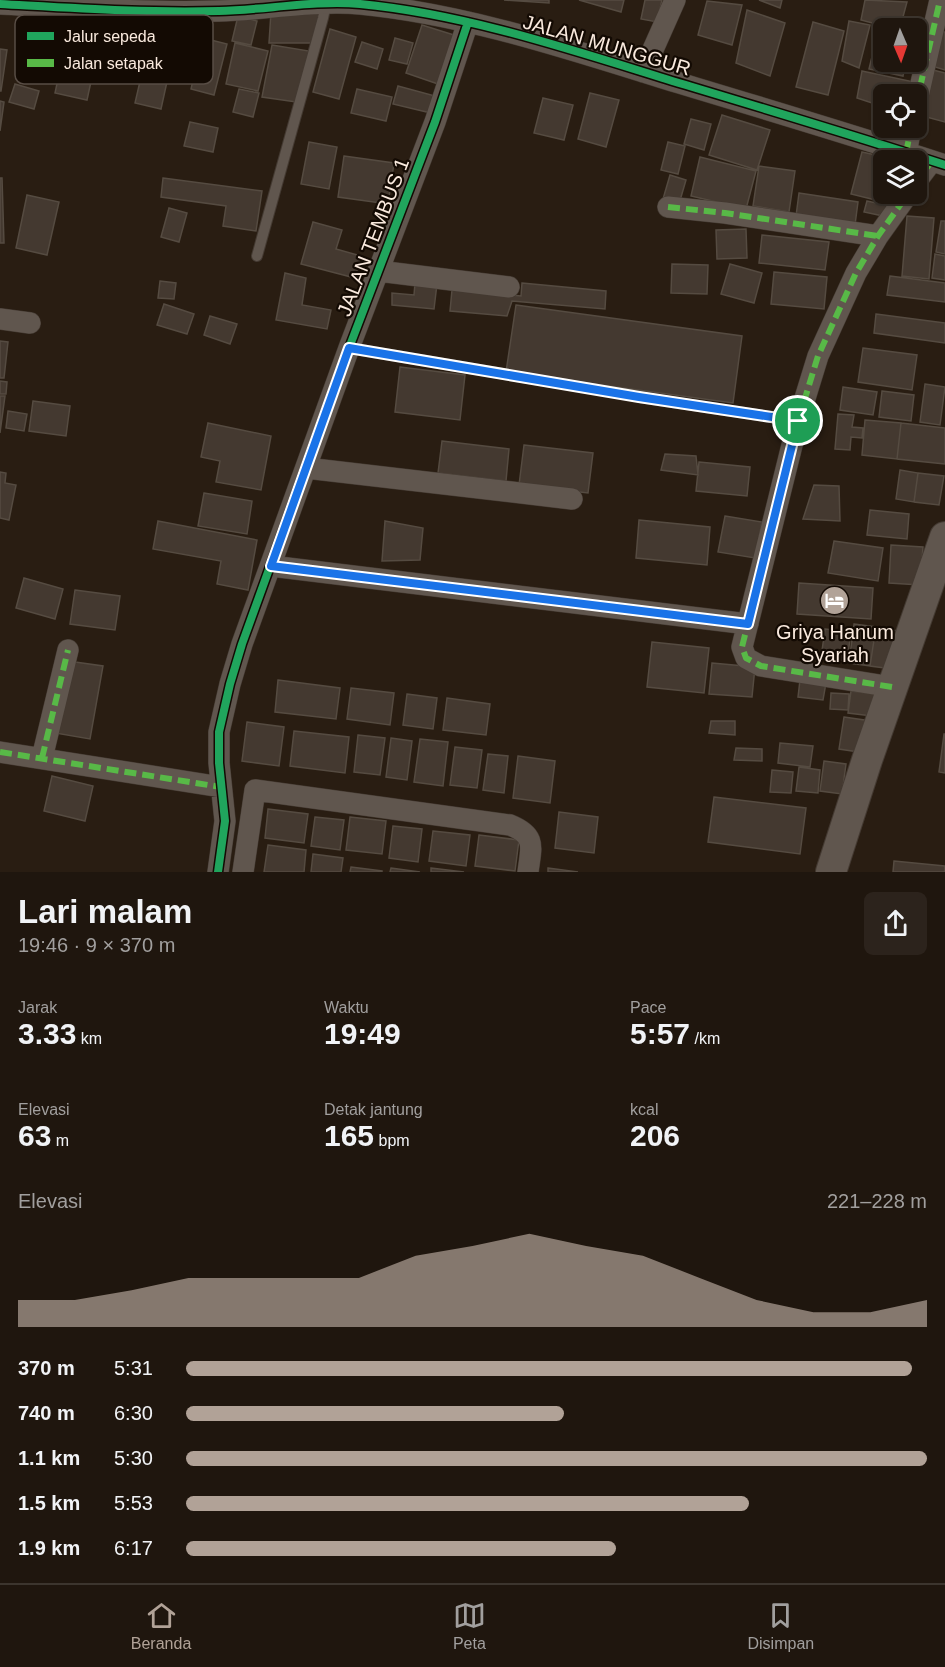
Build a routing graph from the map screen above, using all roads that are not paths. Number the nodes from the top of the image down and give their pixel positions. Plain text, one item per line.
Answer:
1 (675, 0) edge
2 (940, 0) edge
3 (0, 4) edge
4 (326, 4) junction
5 (163, 6) edge
6 (468, 21) junction
7 (643, 72) junction
8 (921, 84) edge
9 (896, 150) edge
10 (901, 204) edge
11 (668, 207) dead end
12 (878, 236) junction
13 (257, 256) dead end
14 (378, 271) junction
15 (509, 287) dead end
16 (0, 319) edge
17 (30, 323) dead end
18 (349, 348) junction
19 (558, 383) road end
20 (639, 397) road end
21 (798, 421) junction
22 (306, 468) junction
23 (572, 499) dead end
24 (945, 537) edge
25 (271, 566) junction
26 (745, 634) junction
27 (68, 650) dead end
28 (892, 687) junction
29 (0, 752) edge
30 (42, 758) junction
31 (221, 787) junction
32 (218, 872) edge
33 (243, 872) edge
34 (528, 872) edge
35 (831, 872) edge

1 - 7 street
2 - 8 street
3 - 5 street, JALAN MUNGGUR
4 - 5 street, JALAN MUNGGUR
4 - 6 street, JALAN MUNGGUR
4 - 13 lane
6 - 7 street, JALAN MUNGGUR
6 - 14 street, JALAN TEMBUS 1
7 - 9 street, JALAN MUNGGUR
10 - 12 street
11 - 12 street
12 - 21 street
14 - 15 street
14 - 18 street, JALAN TEMBUS 1
16 - 17 street
18 - 19 lane
18 - 22 street, JALAN TEMBUS 1
20 - 21 lane
21 - 26 street
22 - 23 street
22 - 25 street, JALAN TEMBUS 1
24 - 28 street
25 - 26 street
25 - 31 street, JALAN TEMBUS 1
26 - 28 street
27 - 30 street
28 - 35 street
29 - 30 street
30 - 31 street
31 - 32 street, JALAN TEMBUS 1
33 - 34 street

